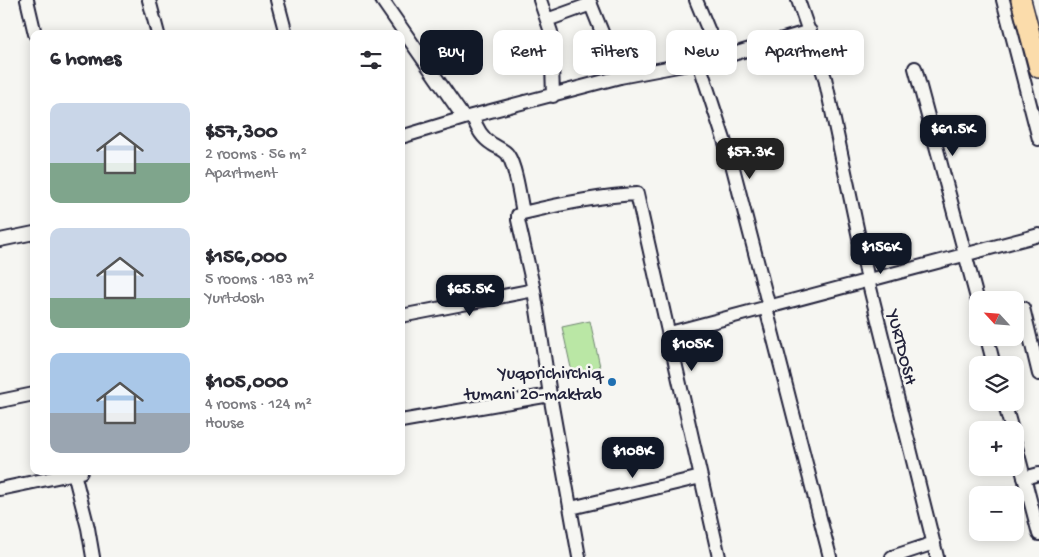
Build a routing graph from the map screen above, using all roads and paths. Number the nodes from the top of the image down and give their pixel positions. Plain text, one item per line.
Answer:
1 (27, 0) edge
2 (149, 0) edge
3 (277, 0) edge
4 (382, 0) edge
5 (540, 0) edge
6 (696, 0) edge
7 (798, 0) edge
8 (1004, 0) edge
9 (1021, 0) edge
10 (1034, 0) edge
11 (590, 2) edge
12 (547, 20) junction
13 (1039, 20) edge
14 (35, 30) edge
15 (157, 30) edge
16 (285, 30) edge
17 (404, 30) edge
18 (708, 30) edge
19 (810, 30) edge
20 (405, 31) edge
21 (915, 68) dead end
22 (1039, 68) edge
23 (666, 69) edge
24 (703, 75) edge
25 (823, 75) edge
26 (620, 77) junction
27 (553, 96) junction
28 (468, 117) junction
29 (405, 136) edge
30 (1039, 139) edge
31 (523, 213) junction
32 (30, 234) edge
33 (1039, 235) edge
34 (0, 240) edge
35 (965, 254) junction
36 (868, 280) junction
37 (534, 290) junction
38 (975, 291) edge
39 (768, 308) junction
40 (1024, 312) edge
41 (405, 315) edge
42 (670, 334) junction
43 (1039, 374) edge
44 (30, 395) edge
45 (550, 395) junction
46 (0, 401) edge
47 (405, 420) edge
48 (1039, 474) edge
49 (64, 475) edge
50 (79, 475) edge
51 (701, 476) junction
52 (1024, 478) joint
53 (0, 488) edge
54 (571, 508) junction
55 (1039, 534) edge
56 (934, 543) junction
57 (93, 557) edge
58 (579, 557) edge
59 (720, 557) edge
60 (830, 557) edge
61 (892, 557) edge
62 (937, 557) edge

1 - 14 street
2 - 15 street
3 - 16 street
4 - 17 street
5 - 12 street
6 - 18 street
7 - 19 street, YURTDOSH
8 - 30 street
9 - 22 highway
10 - 13 highway
11 - 12 street
11 - 26 street
12 - 27 street
20 - 28 street
21 - 35 street
23 - 26 street
24 - 39 street
25 - 36 street, YURTDOSH
26 - 27 street
27 - 28 street
28 - 29 street
28 - 31 street
31 - 37 street
31 - 42 street
32 - 34 street
33 - 35 street
35 - 36 street
35 - 38 street
36 - 39 street
36 - 56 street, YURTDOSH
37 - 41 street
37 - 45 street
39 - 42 street
39 - 60 street
40 - 43 street
42 - 51 street
44 - 46 street
45 - 47 street
45 - 54 street
48 - 52 street
49 - 53 street
50 - 57 street
51 - 54 street
51 - 59 street
52 - 55 street
54 - 58 street
56 - 61 street
56 - 62 street, YURTDOSH

